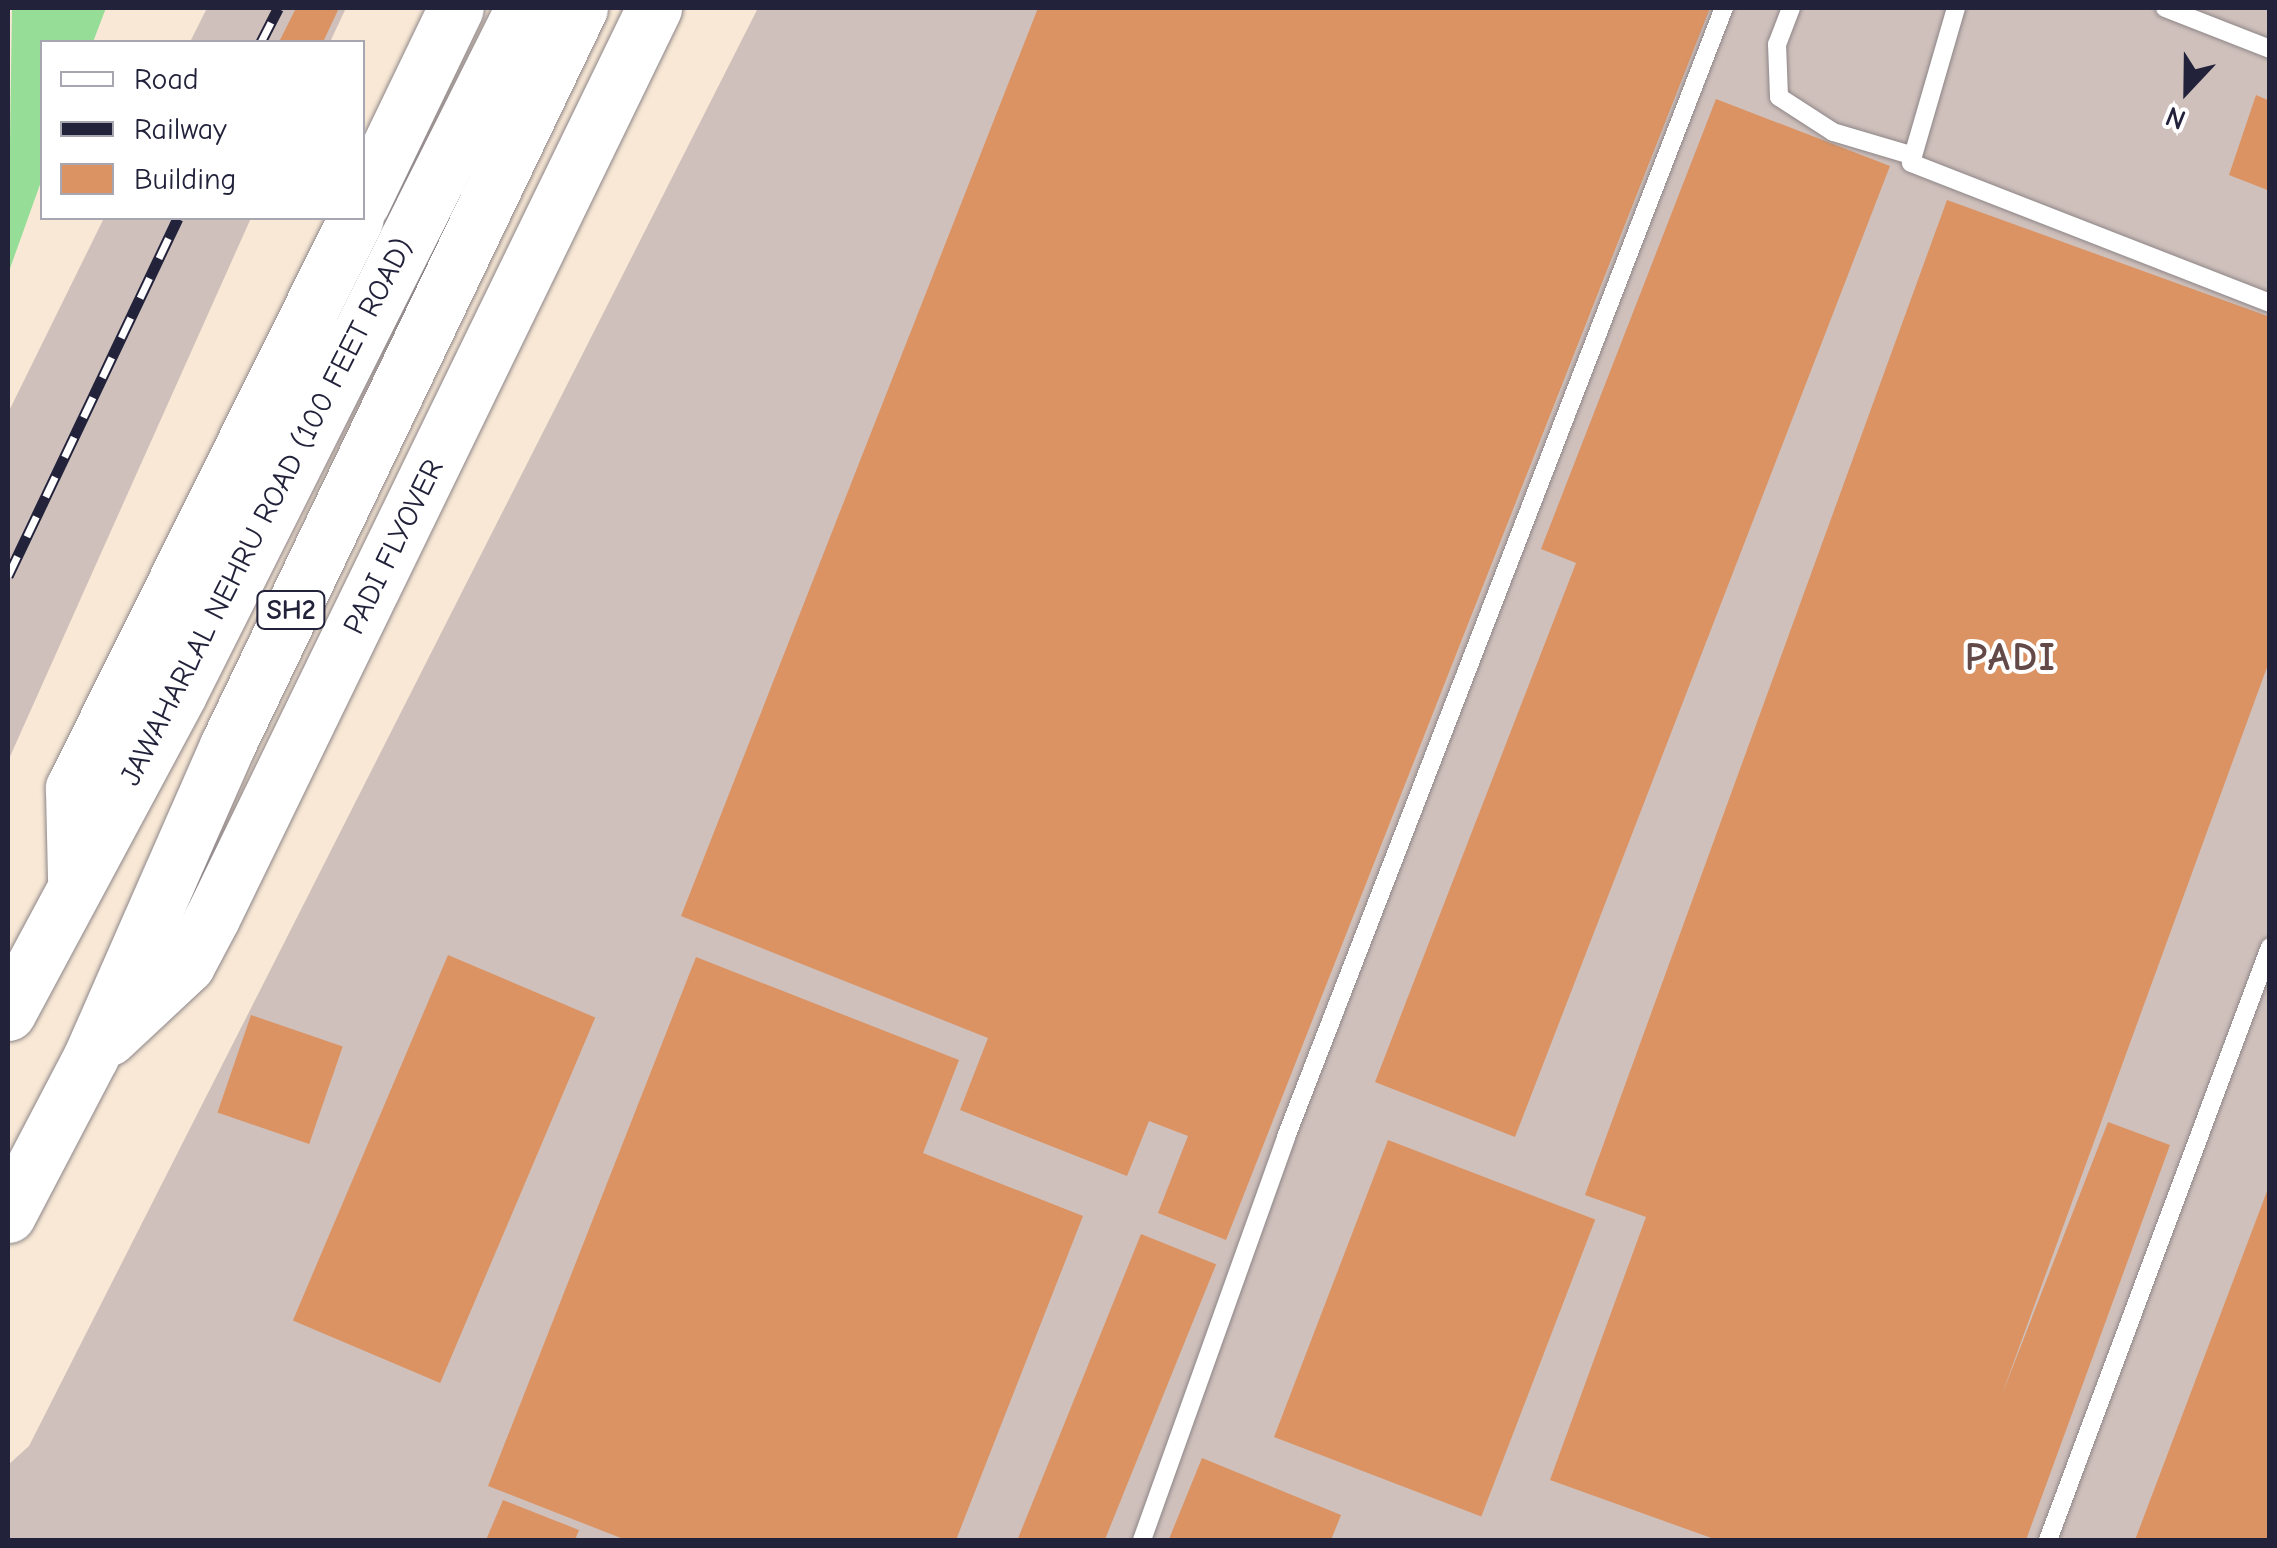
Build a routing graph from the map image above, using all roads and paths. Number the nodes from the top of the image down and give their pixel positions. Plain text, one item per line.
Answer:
1 (456, 8) edge
2 (523, 8) edge
3 (580, 8) edge
4 (654, 8) edge
5 (1724, 8) edge
6 (1791, 8) edge
7 (1956, 8) edge
8 (2165, 8) edge
9 (2270, 49) edge
10 (1907, 154) junction
11 (365, 198) edge
12 (355, 220) edge
13 (2270, 303) edge
14 (74, 880) junction
15 (2270, 947) edge
16 (8, 1013) edge
17 (91, 1056) junction
18 (8, 1216) edge
19 (1142, 1540) edge
20 (2048, 1540) edge

1 - 11 main road
2 - 14 main road, JAWAHARLAL NEHRU ROAD (100 FEET ROAD) / SH2
3 - 17 main road, JAWAHARLAL NEHRU ROAD (100 FEET ROAD) / SH2
4 - 17 main road, PADI FLYOVER
5 - 19 lane
6 - 10 lane
7 - 10 lane
8 - 9 lane
10 - 13 lane
12 - 14 main road
14 - 16 main road, JAWAHARLAL NEHRU ROAD (100 FEET ROAD) / SH2
15 - 20 lane
17 - 18 main road, JAWAHARLAL NEHRU ROAD (100 FEET ROAD) / SH2

